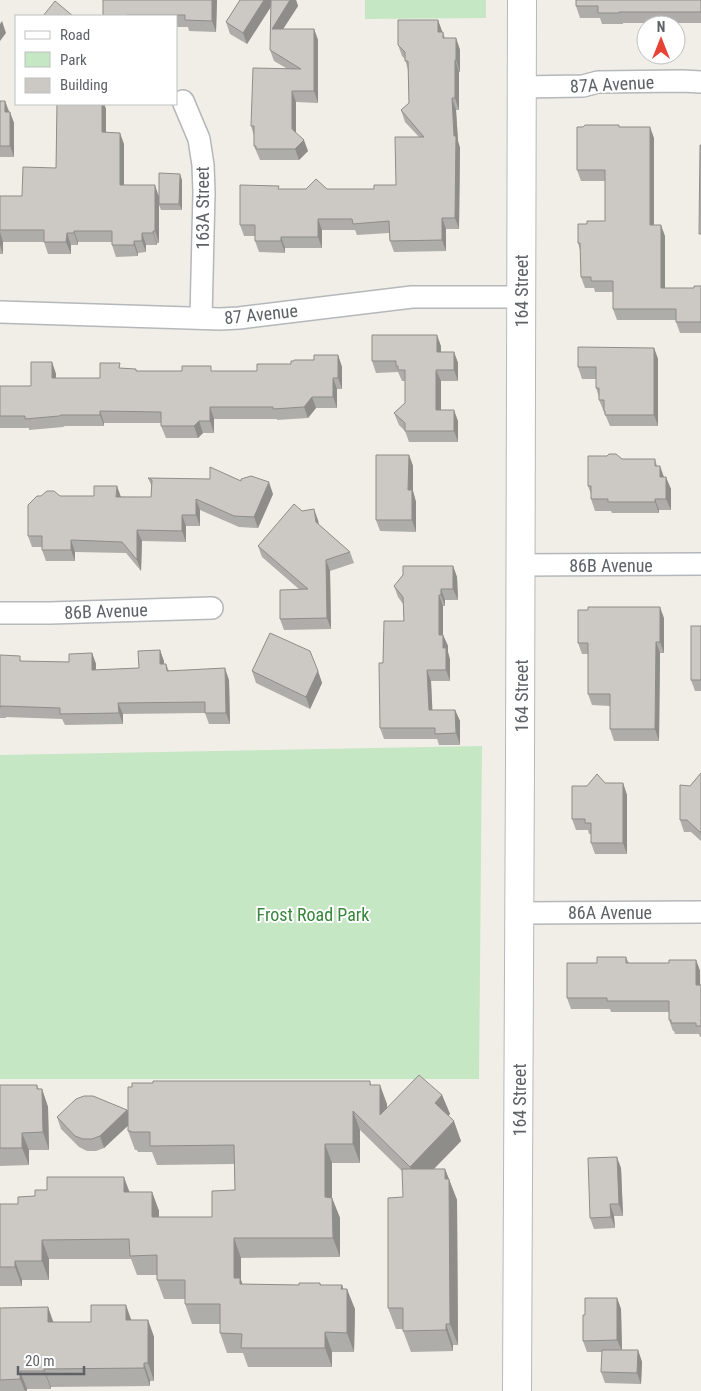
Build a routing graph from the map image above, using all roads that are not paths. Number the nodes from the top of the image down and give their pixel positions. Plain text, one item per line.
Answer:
1 (522, 0) edge
2 (701, 82) edge
3 (522, 87) junction
4 (183, 101) dead end
5 (522, 297) junction
6 (0, 312) edge
7 (201, 318) junction
8 (701, 564) edge
9 (521, 565) junction
10 (212, 608) dead end
11 (0, 613) edge
12 (701, 912) edge
13 (520, 913) junction
14 (517, 1391) edge

1 - 3 street, 164 Street
2 - 3 street, 87A Avenue
3 - 5 street, 164 Street
4 - 7 street, 163A Street
5 - 7 street, 87 Avenue
5 - 9 street, 164 Street
6 - 7 street, 87 Avenue
8 - 9 street, 86B Avenue
9 - 13 street, 164 Street
10 - 11 street, 86B Avenue
12 - 13 street, 86A Avenue
13 - 14 street, 164 Street

